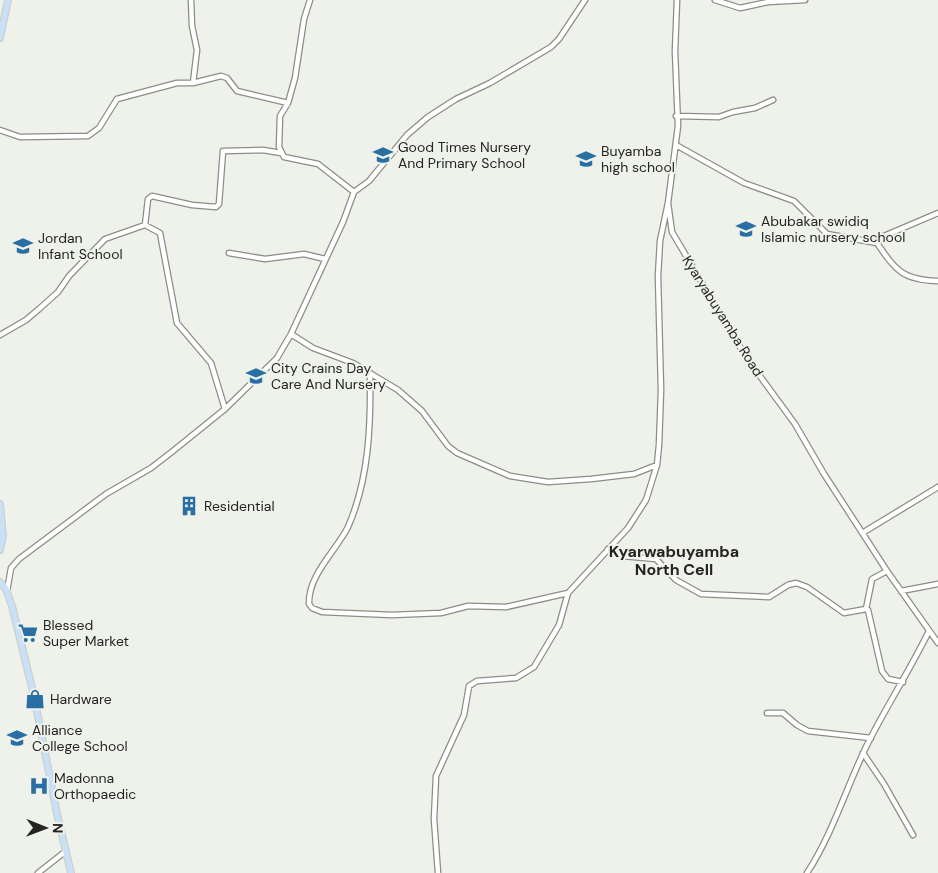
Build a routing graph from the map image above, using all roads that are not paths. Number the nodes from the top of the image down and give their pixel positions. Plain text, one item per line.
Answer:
1 (8, 0) edge
2 (191, 0) edge
3 (310, 0) edge
4 (585, 0) edge
5 (676, 0) edge
6 (715, 0) edge
7 (805, 0) edge
8 (0, 38) edge
9 (193, 83) junction
10 (773, 100) dead end
11 (288, 103) junction
12 (676, 116) junction
13 (0, 130) edge
14 (676, 145) junction
15 (281, 153) junction
16 (354, 192) junction
17 (668, 203) junction
18 (938, 212) edge
19 (146, 225) junction
20 (877, 243) junction
21 (229, 253) dead end
22 (326, 259) junction
23 (938, 281) edge
24 (292, 334) junction
25 (0, 335) edge
26 (370, 373) junction
27 (225, 409) junction
28 (657, 465) junction
29 (938, 487) edge
30 (0, 504) edge
31 (1, 526) edge
32 (864, 532) junction
33 (608, 549) junction
34 (0, 550) edge
35 (887, 571) junction
36 (0, 582) edge
37 (938, 584) edge
38 (4, 590) edge
39 (901, 591) junction
40 (568, 593) junction
41 (866, 609) junction
42 (929, 631) junction
43 (938, 643) edge
44 (903, 682) junction
45 (767, 713) dead end
46 (871, 738) junction
47 (863, 753) junction
48 (914, 835) dead end
49 (66, 851) junction
50 (38, 873) edge
51 (71, 873) edge
52 (438, 873) edge
53 (806, 873) edge

1 - 8 main road
2 - 9 street
3 - 11 street
4 - 16 street
5 - 12 street, Kyaryabuyamba Road
6 - 7 street
9 - 11 street
9 - 13 street
10 - 12 street
11 - 15 street
12 - 14 street, Kyaryabuyamba Road
14 - 17 street, Kyaryabuyamba Road
14 - 20 street
15 - 16 street
15 - 19 street
16 - 22 street
17 - 28 street
17 - 32 street, Kyaryabuyamba Road
18 - 20 street
19 - 25 street
19 - 27 street
20 - 23 street
21 - 22 street
22 - 24 street
24 - 26 street
24 - 27 street
26 - 28 street
26 - 40 street
27 - 38 street
28 - 33 street
29 - 32 street
30 - 31 main road
31 - 34 main road
32 - 35 street, Kyaryabuyamba Road
33 - 40 street
33 - 41 street
35 - 39 street, Kyaryabuyamba Road
35 - 41 street
36 - 38 main road
37 - 39 street
38 - 49 main road
39 - 42 street, Kyaryabuyamba Road
40 - 52 street
41 - 44 street
42 - 43 street, Kyaryabuyamba Road
42 - 44 street
44 - 46 street
45 - 46 street
46 - 47 street
47 - 48 street
47 - 53 street
49 - 50 street
49 - 51 main road

